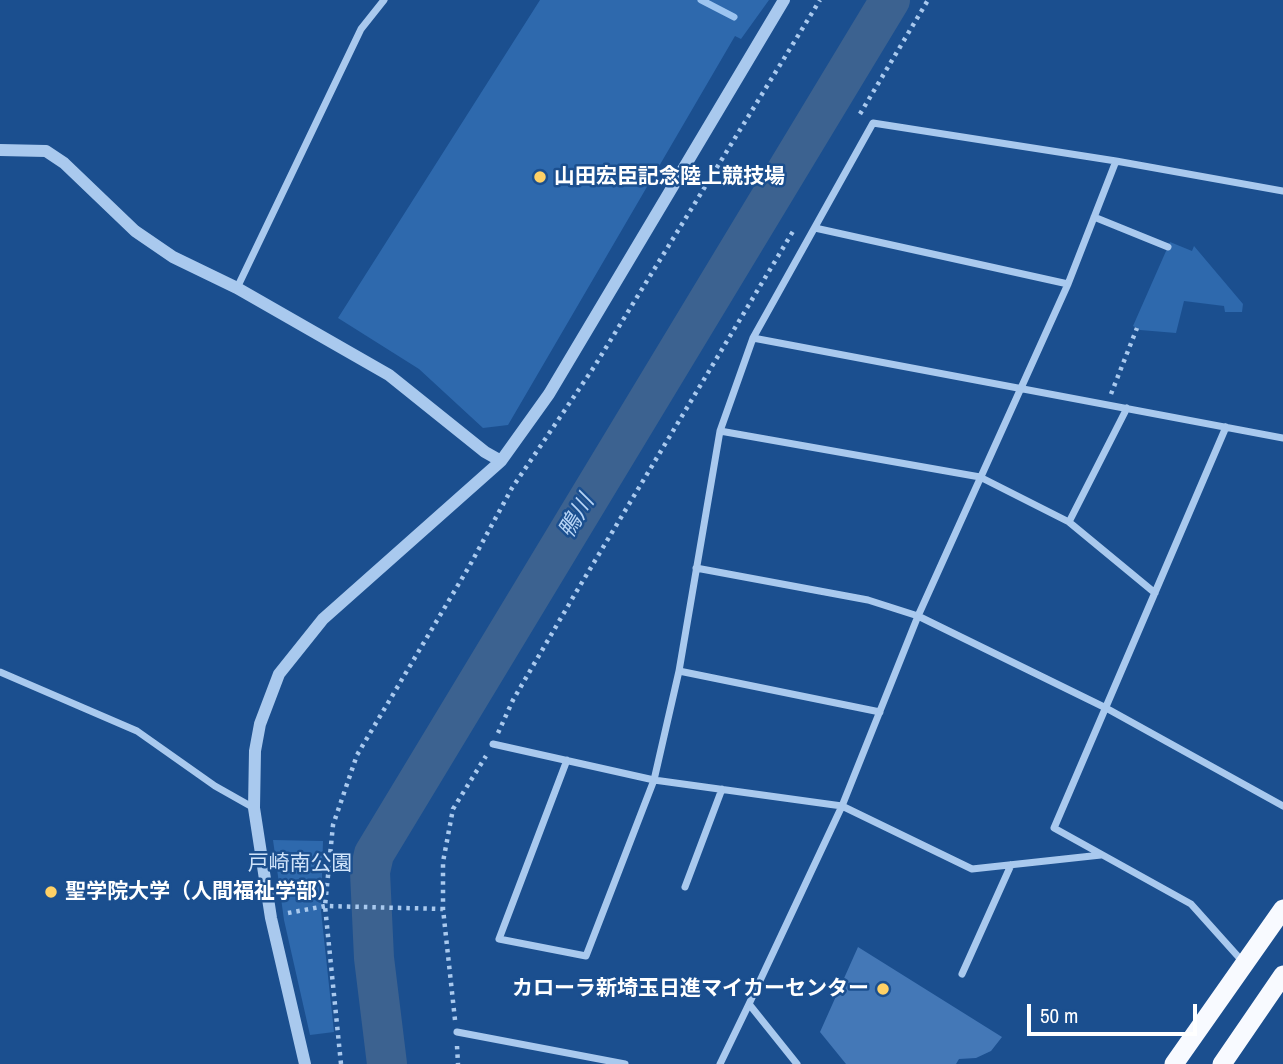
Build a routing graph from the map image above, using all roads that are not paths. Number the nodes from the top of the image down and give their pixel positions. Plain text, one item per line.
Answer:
1 (384, 0) edge
2 (784, 0) edge
3 (0, 150) edge
4 (1116, 161) junction
5 (1283, 191) edge
6 (1094, 217) junction
7 (814, 228) junction
8 (1168, 247) dead end
9 (1068, 284) junction
10 (237, 288) junction
11 (752, 338) junction
12 (1020, 387) junction
13 (1127, 408) junction
14 (1226, 427) junction
15 (720, 431) junction
16 (1283, 438) edge
17 (500, 461) junction
18 (980, 477) junction
19 (1069, 522) junction
20 (696, 568) junction
21 (1155, 593) junction
22 (918, 616) junction
23 (680, 671) junction
24 (0, 672) edge
25 (1105, 708) junction
26 (880, 712) junction
27 (493, 744) road end
28 (566, 761) junction
29 (654, 780) junction
30 (722, 789) junction
31 (842, 806) junction
32 (1283, 806) edge
33 (254, 808) junction
34 (1102, 855) junction
35 (1011, 865) junction
36 (685, 887) dead end
37 (1283, 909) edge
38 (1245, 964) junction
39 (962, 974) dead end
40 (1281, 980) edge
41 (749, 1004) junction
42 (457, 1032) road end
43 (305, 1064) edge
44 (625, 1064) edge
45 (720, 1064) edge
46 (797, 1064) edge
47 (1174, 1064) edge
48 (1222, 1064) edge

1 - 10 street
2 - 17 street
3 - 10 street
4 - 5 street
4 - 6 street
4 - 7 street
6 - 8 street
6 - 9 street
7 - 9 street
7 - 11 street
9 - 12 street
10 - 17 street
11 - 12 street
11 - 15 street
12 - 13 street
12 - 18 street
13 - 14 street
13 - 19 street
14 - 16 street
14 - 21 street
15 - 18 street
15 - 20 street
17 - 33 street
18 - 19 street
18 - 22 street
19 - 21 street
20 - 22 street
20 - 23 street
21 - 25 street
22 - 25 street
22 - 26 street
23 - 26 street
23 - 29 street
24 - 33 street
25 - 32 street
25 - 34 street
26 - 31 street
27 - 28 street
28 - 29 street
28 - 29 street
29 - 30 street
30 - 31 street
30 - 36 street
31 - 35 street
31 - 41 street
33 - 43 street
34 - 35 street
34 - 38 street
35 - 39 street
37 - 38 highway
38 - 47 highway
40 - 48 highway
41 - 45 street
41 - 46 street
42 - 44 street

